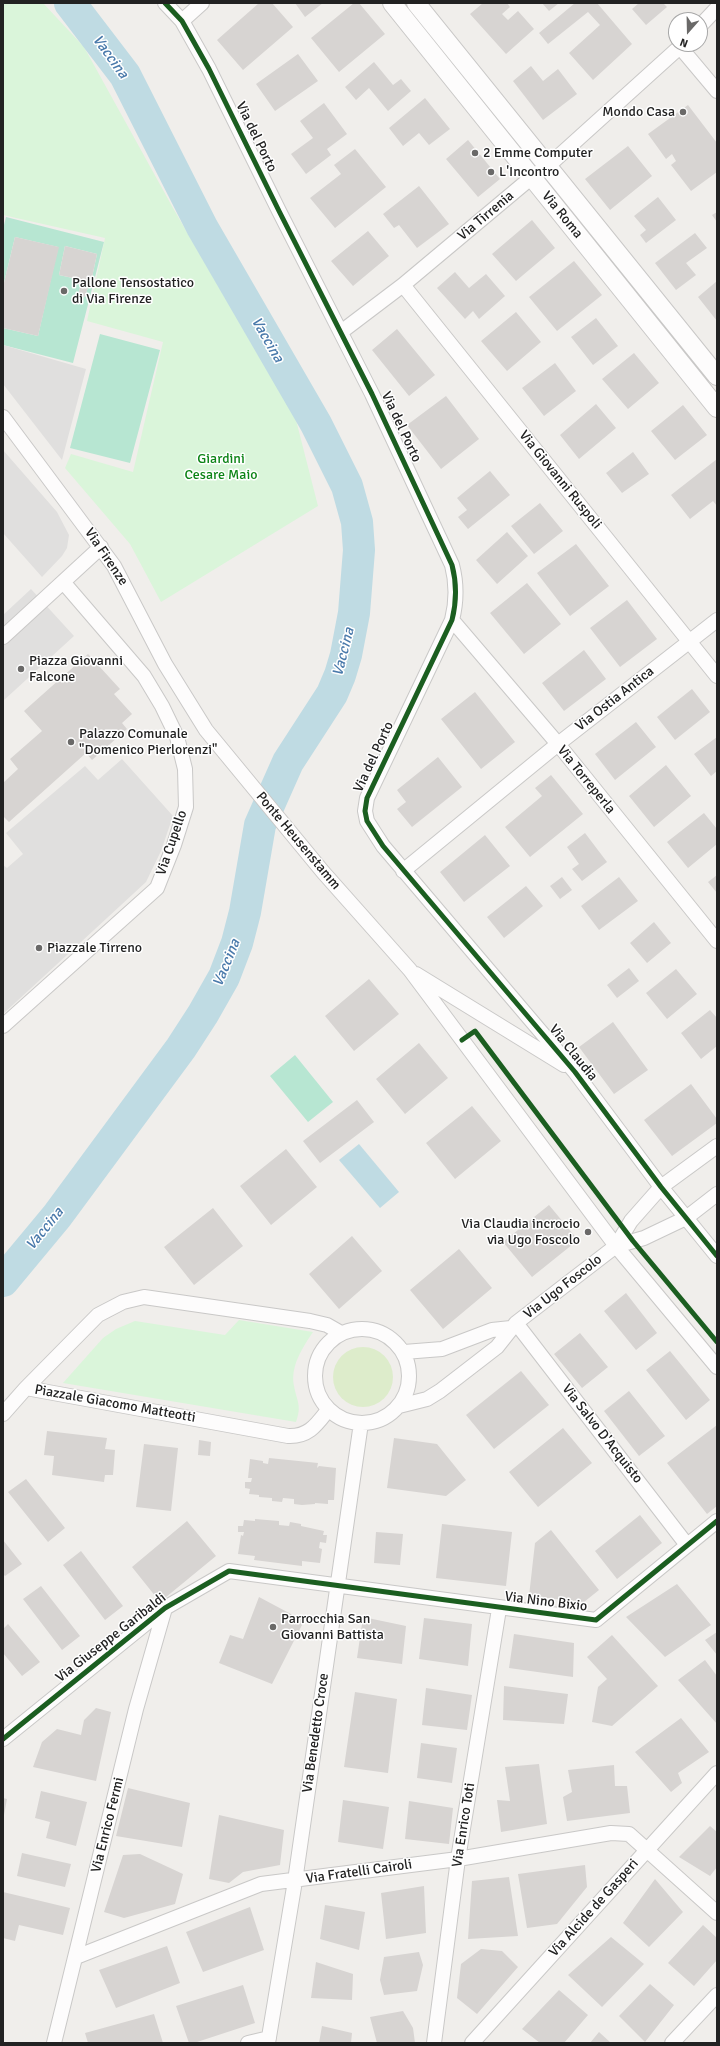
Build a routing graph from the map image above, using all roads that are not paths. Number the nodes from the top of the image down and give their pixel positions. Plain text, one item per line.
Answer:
1 (165, 3) edge
2 (202, 3) edge
3 (392, 3) edge
4 (416, 3) edge
5 (717, 8) edge
6 (708, 18) edge
7 (182, 22) junction
8 (675, 52) edge
9 (687, 52) edge
10 (717, 92) edge
11 (548, 166) junction
12 (532, 177) junction
13 (403, 285) junction
14 (341, 332) junction
15 (717, 376) edge
16 (717, 408) edge
17 (3, 417) edge
18 (101, 547) junction
19 (64, 583) junction
20 (452, 620) junction
21 (717, 620) edge
22 (3, 637) edge
23 (689, 642) junction
24 (717, 676) edge
25 (191, 709) joint
26 (558, 744) junction
27 (403, 870) junction
28 (717, 941) edge
29 (410, 970) junction
30 (3, 1026) edge
31 (574, 1072) junction
32 (717, 1146) edge
33 (661, 1187) junction
34 (717, 1194) edge
35 (686, 1218) junction
36 (616, 1246) junction
37 (717, 1256) edge
38 (514, 1326) junction
39 (341, 1333) junction
40 (404, 1352) junction
41 (717, 1367) edge
42 (26, 1388) junction
43 (400, 1406) junction
44 (328, 1410) junction
45 (3, 1414) edge
46 (361, 1423) junction
47 (717, 1521) edge
48 (687, 1545) junction
49 (337, 1586) junction
50 (165, 1608) junction
51 (499, 1608) junction
52 (3, 1739) edge
53 (717, 1773) edge
54 (647, 1850) junction
55 (458, 1859) junction
56 (295, 1881) junction
57 (717, 1913) edge
58 (76, 1957) junction
59 (717, 1994) edge
60 (268, 2040) edge
61 (54, 2043) edge
62 (248, 2043) edge
63 (434, 2043) edge
64 (472, 2043) edge
65 (672, 2043) edge

1 - 7 street, Via del Porto
2 - 7 street
3 - 12 street, Via Roma
4 - 11 street, Via Roma
5 - 6 street
7 - 14 street, Via del Porto
8 - 11 street, Via Tirrenia
9 - 10 street
11 - 12 street, Via Tirrenia
11 - 15 street, Via Roma
12 - 13 street, Via Tirrenia
12 - 16 street, Via Roma
13 - 14 street, Via Tirrenia
13 - 23 street, Via Giovanni Ruspoli
14 - 20 street, Via del Porto
17 - 18 street, Via Firenze
18 - 19 street
18 - 25 street, Via Firenze
19 - 22 street
19 - 30 street, Via Cupello
20 - 26 street, Via Torreperla
20 - 27 street, Via del Porto
21 - 23 street, Via Ostia Antica
23 - 24 street, Via Giovanni Ruspoli
23 - 26 street, Via Ostia Antica
25 - 29 street, Ponte Heusenstamm
26 - 27 street, Via Ostia Antica
26 - 28 street, Via Torreperla
27 - 31 street, Via Claudia
29 - 31 street, Via Claudia
29 - 36 street
31 - 33 street, Via Claudia
32 - 33 street, Via Ugo Foscolo
33 - 35 street, Via Claudia
33 - 36 street, Via Ugo Foscolo
34 - 35 street, Via Ugo Foscolo
35 - 36 street, Via Ugo Foscolo
35 - 37 street, Via Claudia
36 - 38 street, Via Ugo Foscolo
36 - 41 street
38 - 40 street, Via Ugo Foscolo
38 - 43 street, Via Ugo Foscolo
38 - 48 street, Via Salvo D'Acquisto
39 - 40 street
39 - 42 street, Piazzale Giacomo Matteotti
39 - 44 street
40 - 43 street
42 - 44 street, Piazzale Giacomo Matteotti
42 - 45 street
43 - 46 street
44 - 46 street
46 - 49 street, Via Benedetto Croce
47 - 48 street, Via Nino Bixio
48 - 51 street, Via Nino Bixio
49 - 50 street, Via Giuseppe Garibaldi
49 - 51 street, Via Nino Bixio
49 - 56 street, Via Benedetto Croce
50 - 52 street, Via Giuseppe Garibaldi
50 - 58 street, Via Enrico Fermi
51 - 55 street, Via Enrico Toti
53 - 54 street, Via Alcide de Gasperi
54 - 55 street, Via Fratelli Cairoli
54 - 57 street, Via Fratelli Cairoli
54 - 64 street, Via Alcide de Gasperi
55 - 56 street, Via Fratelli Cairoli
55 - 63 street, Via Enrico Toti
56 - 58 street, Via Fratelli Cairoli
56 - 60 street, Via Benedetto Croce
58 - 61 street, Via Enrico Fermi
59 - 65 street
60 - 62 street

